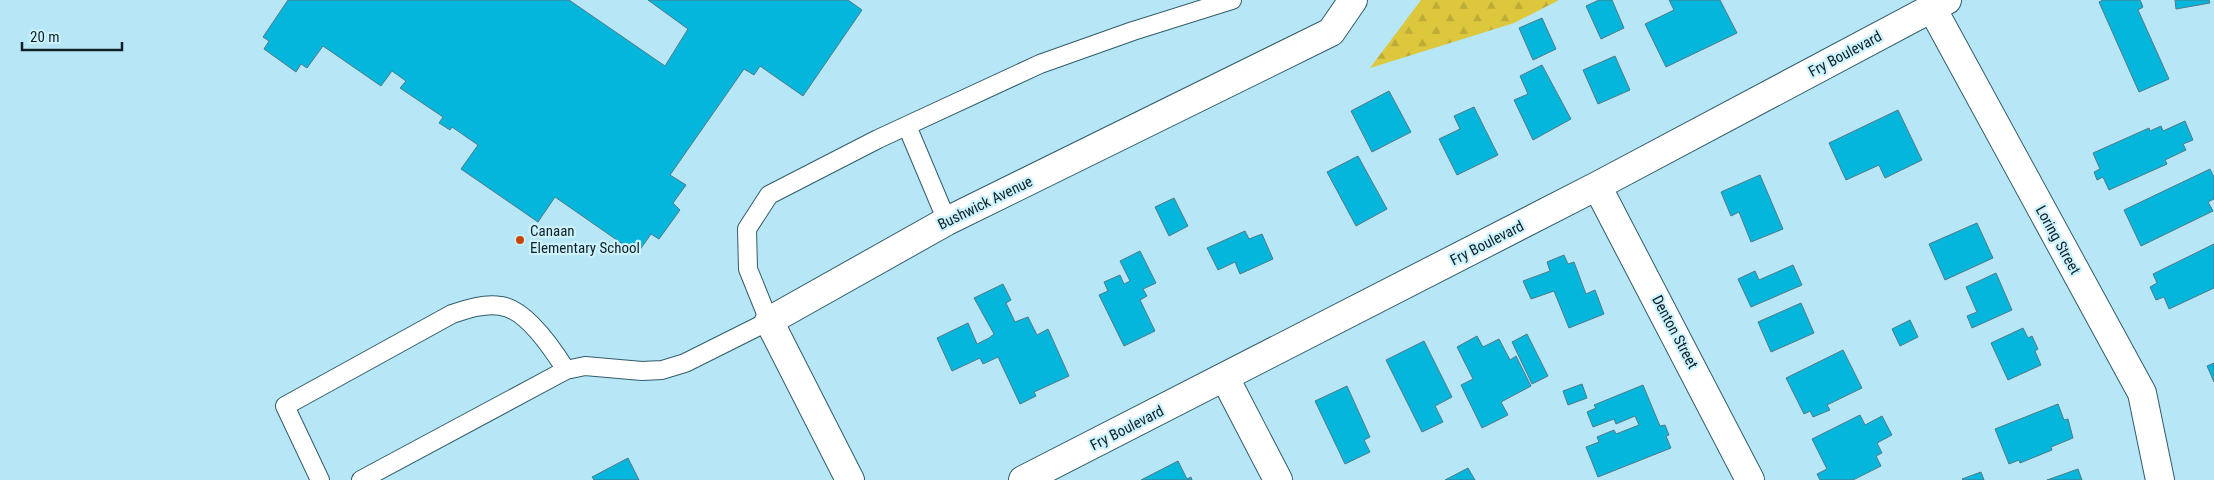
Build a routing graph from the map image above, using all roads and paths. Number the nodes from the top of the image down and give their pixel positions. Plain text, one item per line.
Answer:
1 (1232, 0) edge
2 (1353, 0) edge
3 (1940, 4) edge
4 (907, 126) junction
5 (1598, 186) junction
6 (948, 221) junction
7 (770, 321) junction
8 (566, 370) junction
9 (1225, 378) junction
10 (320, 480) edge
11 (361, 480) edge
12 (850, 480) edge
13 (1023, 480) edge
14 (1278, 480) edge
15 (1750, 480) edge
16 (2160, 480) edge

1 - 4 lane
2 - 6 street, Bushwick Avenue
3 - 5 street, Fry Boulevard
3 - 16 street, Loring Street
4 - 6 lane
4 - 7 lane
5 - 9 street, Fry Boulevard
5 - 15 street, Denton Street
6 - 7 street, Bushwick Avenue
7 - 8 lane
7 - 12 street
8 - 10 lane
8 - 11 lane
9 - 13 street, Fry Boulevard
9 - 14 street

